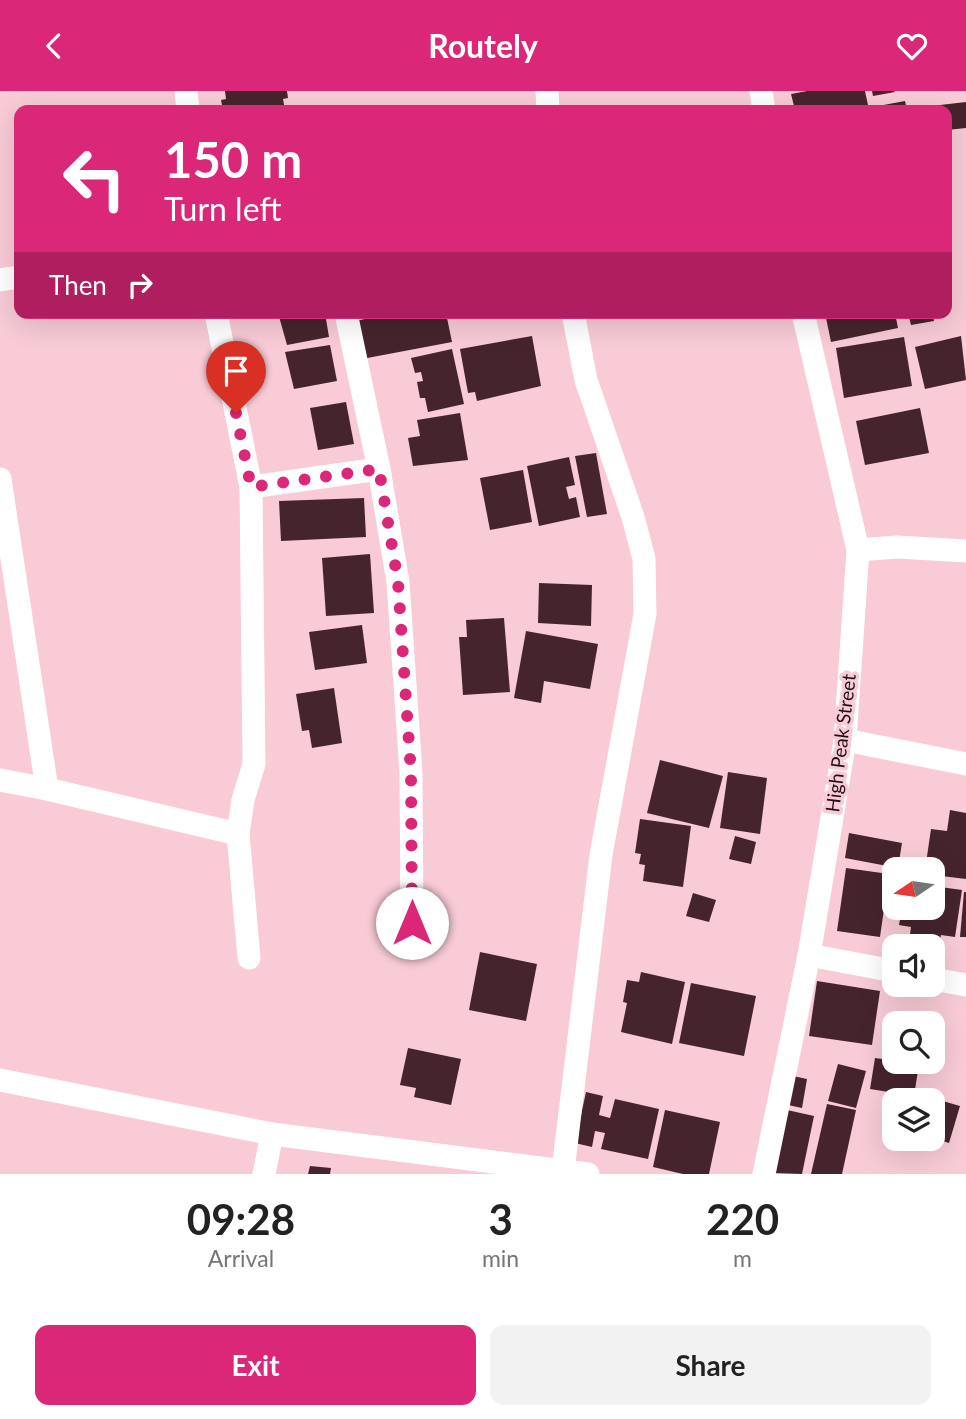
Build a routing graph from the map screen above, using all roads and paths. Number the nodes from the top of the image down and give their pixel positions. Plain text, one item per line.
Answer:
1 (217, 319) edge
2 (347, 319) edge
3 (574, 319) edge
4 (804, 319) edge
5 (379, 469) junction
6 (0, 479) edge
7 (251, 487) junction
8 (2, 509) edge
9 (858, 550) junction
10 (966, 551) edge
11 (845, 740) junction
12 (966, 764) edge
13 (0, 780) edge
14 (47, 789) junction
15 (238, 834) junction
16 (412, 923) dead end
17 (809, 955) junction
18 (249, 958) dead end
19 (882, 969) edge
20 (945, 981) edge
21 (966, 985) edge
22 (0, 1080) edge
23 (272, 1134) junction
24 (563, 1171) junction
25 (264, 1174) edge
26 (588, 1174) edge
27 (764, 1174) edge

1 - 7 street
2 - 5 street
3 - 24 street
4 - 9 street, High Peak Street
5 - 7 street
5 - 16 street
6 - 8 street
7 - 15 street
8 - 14 street
9 - 10 street
9 - 11 street, High Peak Street
11 - 12 street
11 - 17 street, High Peak Street
13 - 14 street
14 - 15 street
15 - 18 street
17 - 19 street
17 - 27 street, High Peak Street
20 - 21 street
22 - 23 street
23 - 24 street
23 - 25 street
24 - 26 street

